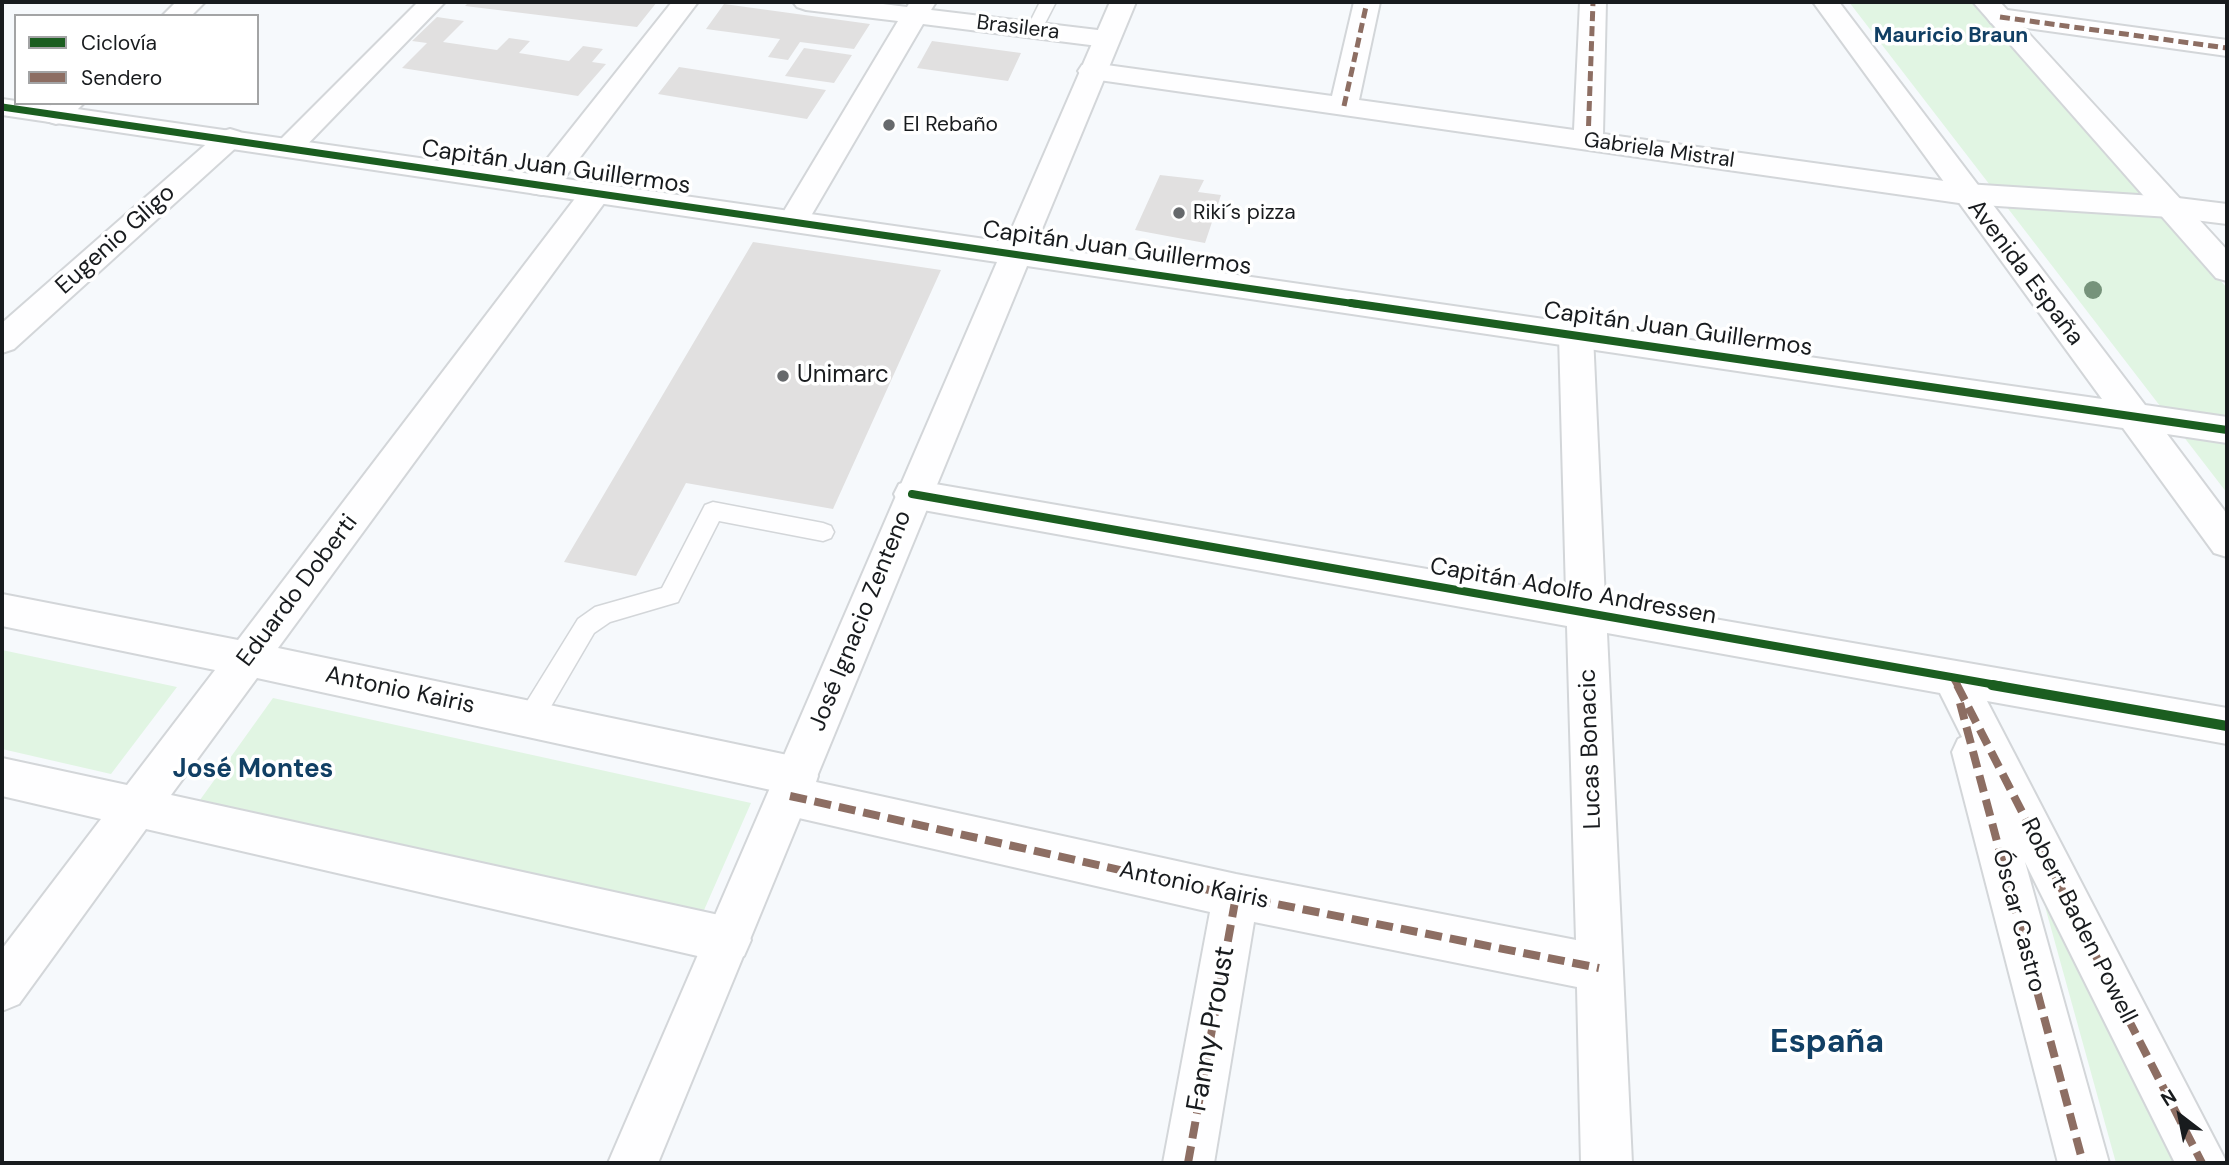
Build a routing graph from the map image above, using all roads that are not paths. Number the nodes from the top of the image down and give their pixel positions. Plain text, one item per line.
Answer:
1 (192, 2) edge
2 (432, 2) edge
3 (685, 2) edge
4 (806, 2) edge
5 (1048, 2) edge
6 (1123, 2) edge
7 (1367, 2) edge
8 (1593, 2) edge
9 (1826, 2) edge
10 (919, 8) edge
11 (1993, 10) edge
12 (177, 14) edge
13 (1034, 30) junction
14 (1106, 39) junction
15 (2227, 48) edge
16 (1092, 71) junction
17 (1344, 106) junction
18 (2, 107) edge
19 (63, 109) edge
20 (230, 138) junction
21 (1588, 141) junction
22 (288, 148) junction
23 (542, 186) junction
24 (1966, 194) junction
25 (594, 195) junction
26 (2170, 207) junction
27 (2227, 214) edge
28 (793, 221) junction
29 (1015, 253) junction
30 (2227, 270) edge
31 (1576, 335) junction
32 (2, 341) edge
33 (2132, 415) junction
34 (2227, 430) edge
35 (912, 494) junction
36 (823, 532) dead end
37 (2227, 542) edge
38 (2, 610) edge
39 (1586, 614) junction
40 (247, 659) junction
41 (1954, 679) junction
42 (530, 719) junction
43 (2227, 726) edge
44 (2, 777) edge
45 (793, 786) junction
46 (136, 807) junction
47 (1236, 895) junction
48 (728, 940) junction
49 (1599, 968) junction
50 (2, 987) edge
51 (632, 1163) edge
52 (1188, 1163) edge
53 (1607, 1163) edge
54 (2083, 1163) edge
55 (2202, 1163) edge

1 - 12 street
2 - 22 street
3 - 23 street
4 - 10 street, Brasilera
5 - 13 lane
6 - 14 street, José Ignacio Zenteno
7 - 17 street
8 - 21 street
9 - 24 street, Avenida España
10 - 13 street, Brasilera
10 - 28 street
11 - 15 street
11 - 26 street
13 - 14 street, Brasilera
14 - 16 street, José Ignacio Zenteno
16 - 17 street, Gabriela Mistral
16 - 29 street, José Ignacio Zenteno
17 - 21 street, Gabriela Mistral
18 - 19 street, Capitán Juan Guillermos
19 - 20 street, Capitán Juan Guillermos
20 - 22 street, Capitán Juan Guillermos
20 - 32 street, Eugenio Gligo
21 - 24 street, Gabriela Mistral
22 - 23 street, Capitán Juan Guillermos
23 - 25 street, Capitán Juan Guillermos
24 - 26 street, Gabriela Mistral
24 - 33 street, Avenida España
25 - 28 street, Capitán Juan Guillermos
25 - 40 street, Eduardo Doberti
26 - 27 street, Gabriela Mistral
26 - 30 street
28 - 29 street, Capitán Juan Guillermos
29 - 31 street, Capitán Juan Guillermos
29 - 35 street, José Ignacio Zenteno
31 - 33 street, Capitán Juan Guillermos
31 - 39 street, Lucas Bonacic
33 - 34 street, Capitán Juan Guillermos
33 - 37 street, Avenida España
35 - 39 street, Capitán Adolfo Andressen
35 - 45 street, José Ignacio Zenteno
36 - 42 lane
38 - 40 street, Antonio Kairis
39 - 41 street, Capitán Adolfo Andressen
39 - 49 street, Lucas Bonacic
40 - 42 street, Antonio Kairis
40 - 46 street, Eduardo Doberti
41 - 43 street, Capitán Adolfo Andressen
41 - 54 street, Óscar Castro
41 - 55 street, Robert Baden Powell
42 - 45 street, Antonio Kairis
44 - 46 street
45 - 47 street, Antonio Kairis
45 - 48 street, José Ignacio Zenteno
46 - 48 street
46 - 50 street, Eduardo Doberti
47 - 49 street, Antonio Kairis
47 - 52 street, Fanny Proust
48 - 51 street, José Ignacio Zenteno
49 - 53 street, Lucas Bonacic

